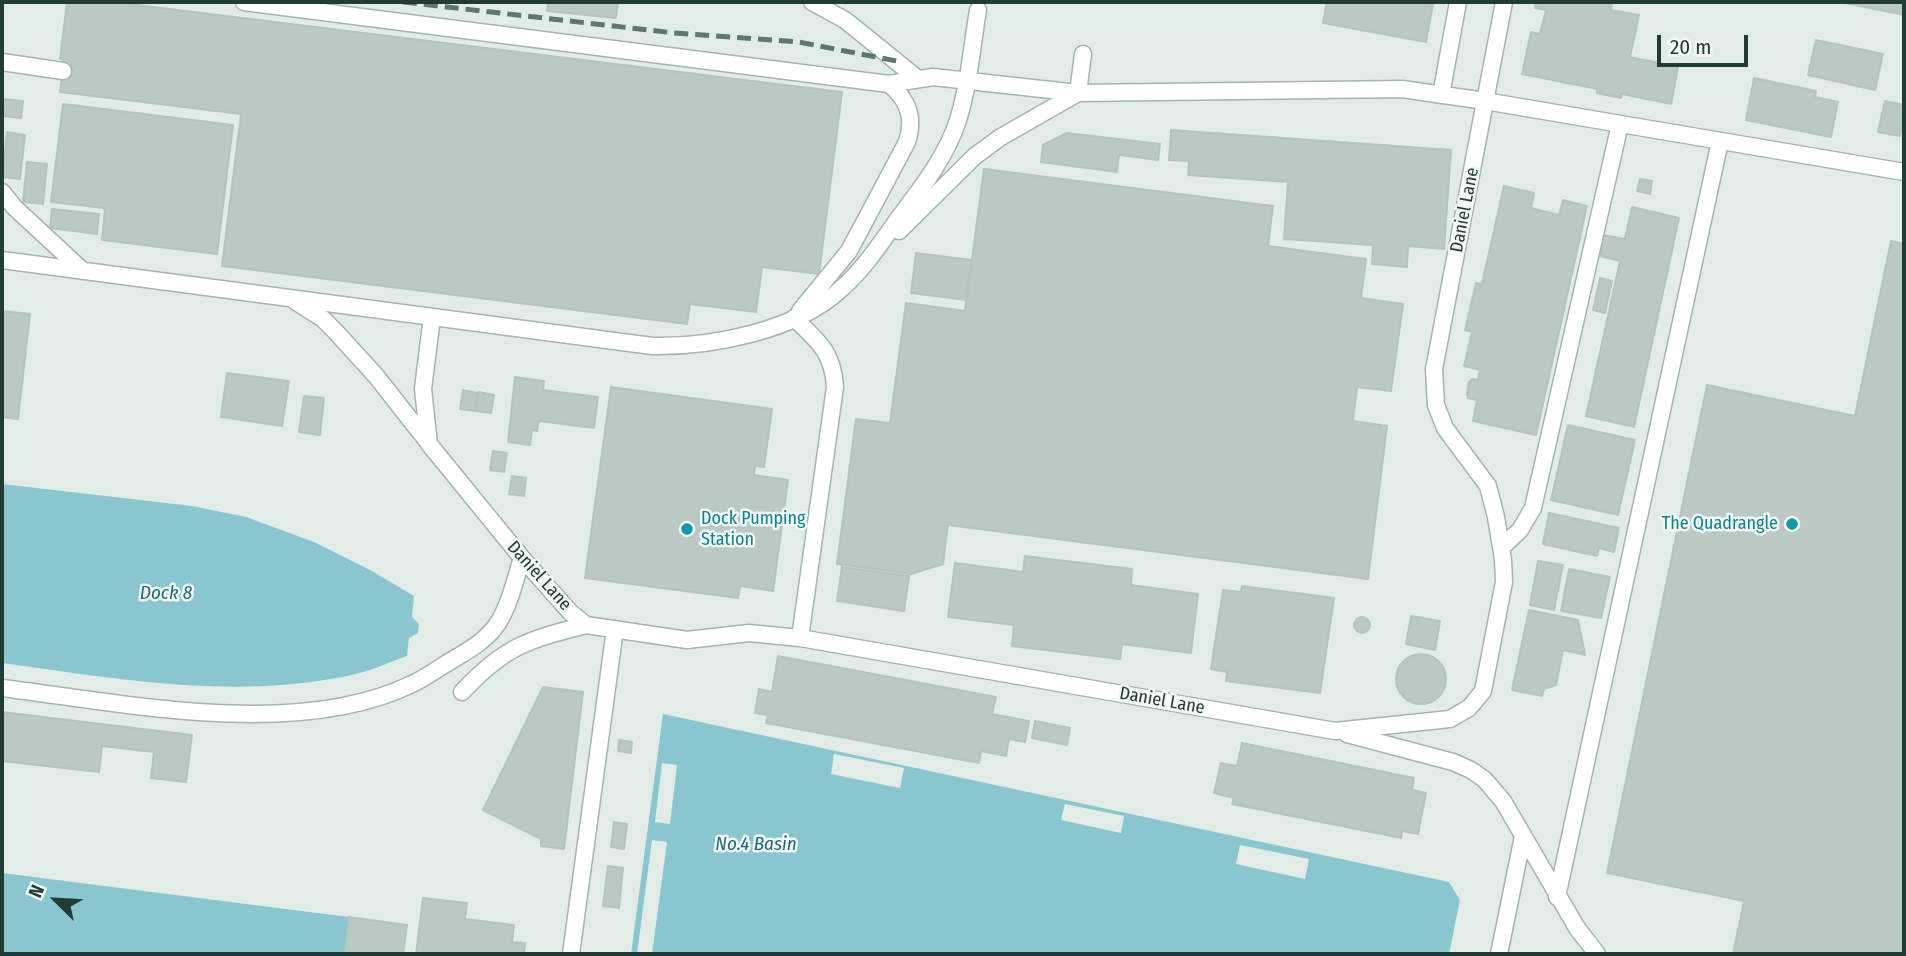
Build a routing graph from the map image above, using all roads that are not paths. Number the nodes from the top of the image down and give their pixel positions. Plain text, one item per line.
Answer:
1 (244, 2) edge
2 (812, 2) edge
3 (1458, 2) edge
4 (1504, 2) edge
5 (978, 10) dead end
6 (1083, 54) dead end
7 (2, 62) edge
8 (63, 71) dead end
9 (918, 79) junction
10 (966, 81) junction
11 (889, 84) junction
12 (1078, 93) junction
13 (1441, 95) junction
14 (1485, 101) junction
15 (1619, 124) junction
16 (1720, 141) junction
17 (1904, 172) edge
18 (2, 192) edge
19 (2, 260) edge
20 (83, 271) junction
21 (858, 273) junction
22 (290, 298) junction
23 (432, 317) junction
24 (794, 318) junction
25 (429, 444) junction
26 (1502, 547) junction
27 (522, 558) junction
28 (497, 624) junction
29 (586, 625) junction
30 (615, 629) junction
31 (800, 638) junction
32 (2, 688) edge
33 (1335, 731) junction
34 (1523, 836) junction
35 (1557, 897) junction
36 (571, 954) edge
37 (1499, 954) edge
38 (1597, 954) edge

1 - 11 lane
2 - 9 lane
3 - 13 lane
4 - 14 lane, Daniel Lane
5 - 10 lane
6 - 12 lane
7 - 8 lane
9 - 10 lane
9 - 11 lane
10 - 12 lane
10 - 21 lane
11 - 24 lane
12 - 13 lane
12 - 21 lane
13 - 14 lane
14 - 15 lane
14 - 26 lane, Daniel Lane
15 - 16 lane
15 - 26 lane
16 - 17 lane
16 - 35 lane
18 - 20 lane
19 - 20 lane
20 - 22 lane
21 - 24 lane
22 - 23 lane
22 - 25 lane, Daniel Lane
23 - 24 lane
23 - 25 lane
24 - 31 lane
25 - 27 lane, Daniel Lane
26 - 33 lane, Daniel Lane
27 - 28 lane
27 - 29 lane, Daniel Lane
28 - 29 lane
28 - 32 lane
29 - 30 lane, Daniel Lane
30 - 31 lane, Daniel Lane
30 - 36 lane
31 - 33 lane, Daniel Lane
33 - 34 lane
34 - 35 lane
34 - 37 lane
35 - 38 lane

